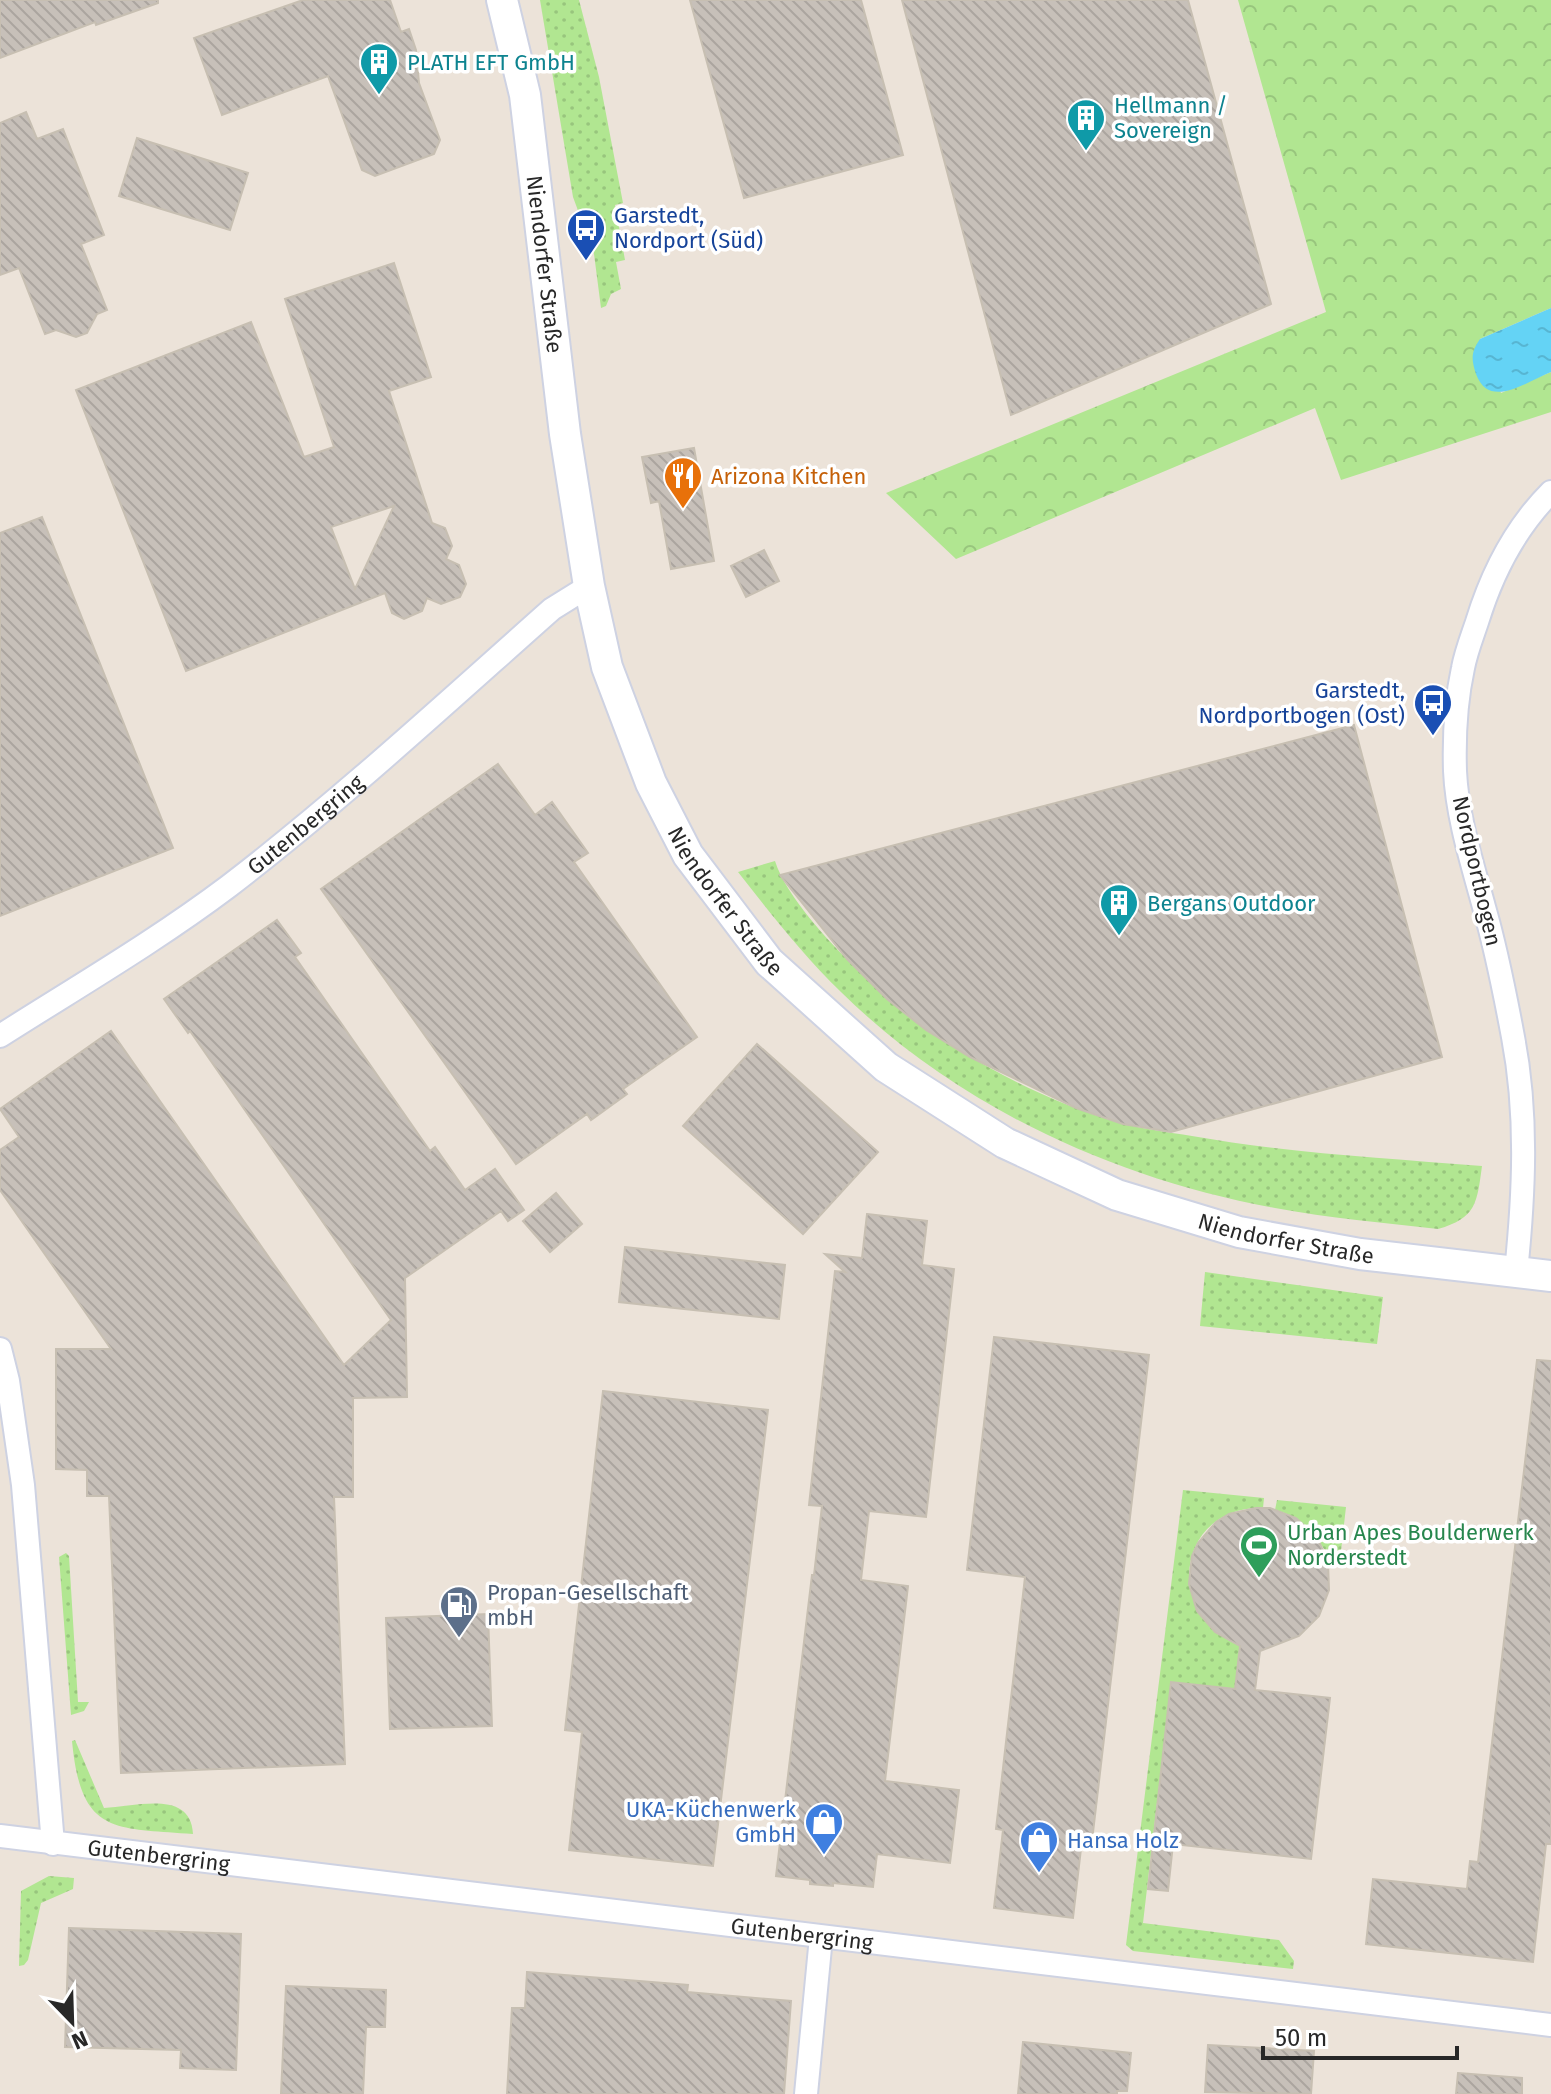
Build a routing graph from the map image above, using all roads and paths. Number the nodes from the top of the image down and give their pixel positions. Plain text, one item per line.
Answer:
1 (502, 0) edge
2 (1551, 492) edge
3 (589, 586) junction
4 (0, 1036) edge
5 (1516, 1272) junction
6 (1551, 1276) edge
7 (0, 1349) edge
8 (0, 1836) edge
9 (53, 1844) junction
10 (821, 1937) junction
11 (1551, 2025) edge
12 (806, 2094) edge

1 - 3 main road, Niendorfer Straße
2 - 5 street, Nordportbogen
3 - 4 street, Gutenbergring
3 - 5 main road, Niendorfer Straße
5 - 6 main road, Niendorfer Straße
7 - 9 street
8 - 9 street, Gutenbergring
9 - 10 street, Gutenbergring
10 - 11 street, Gutenbergring
10 - 12 street

